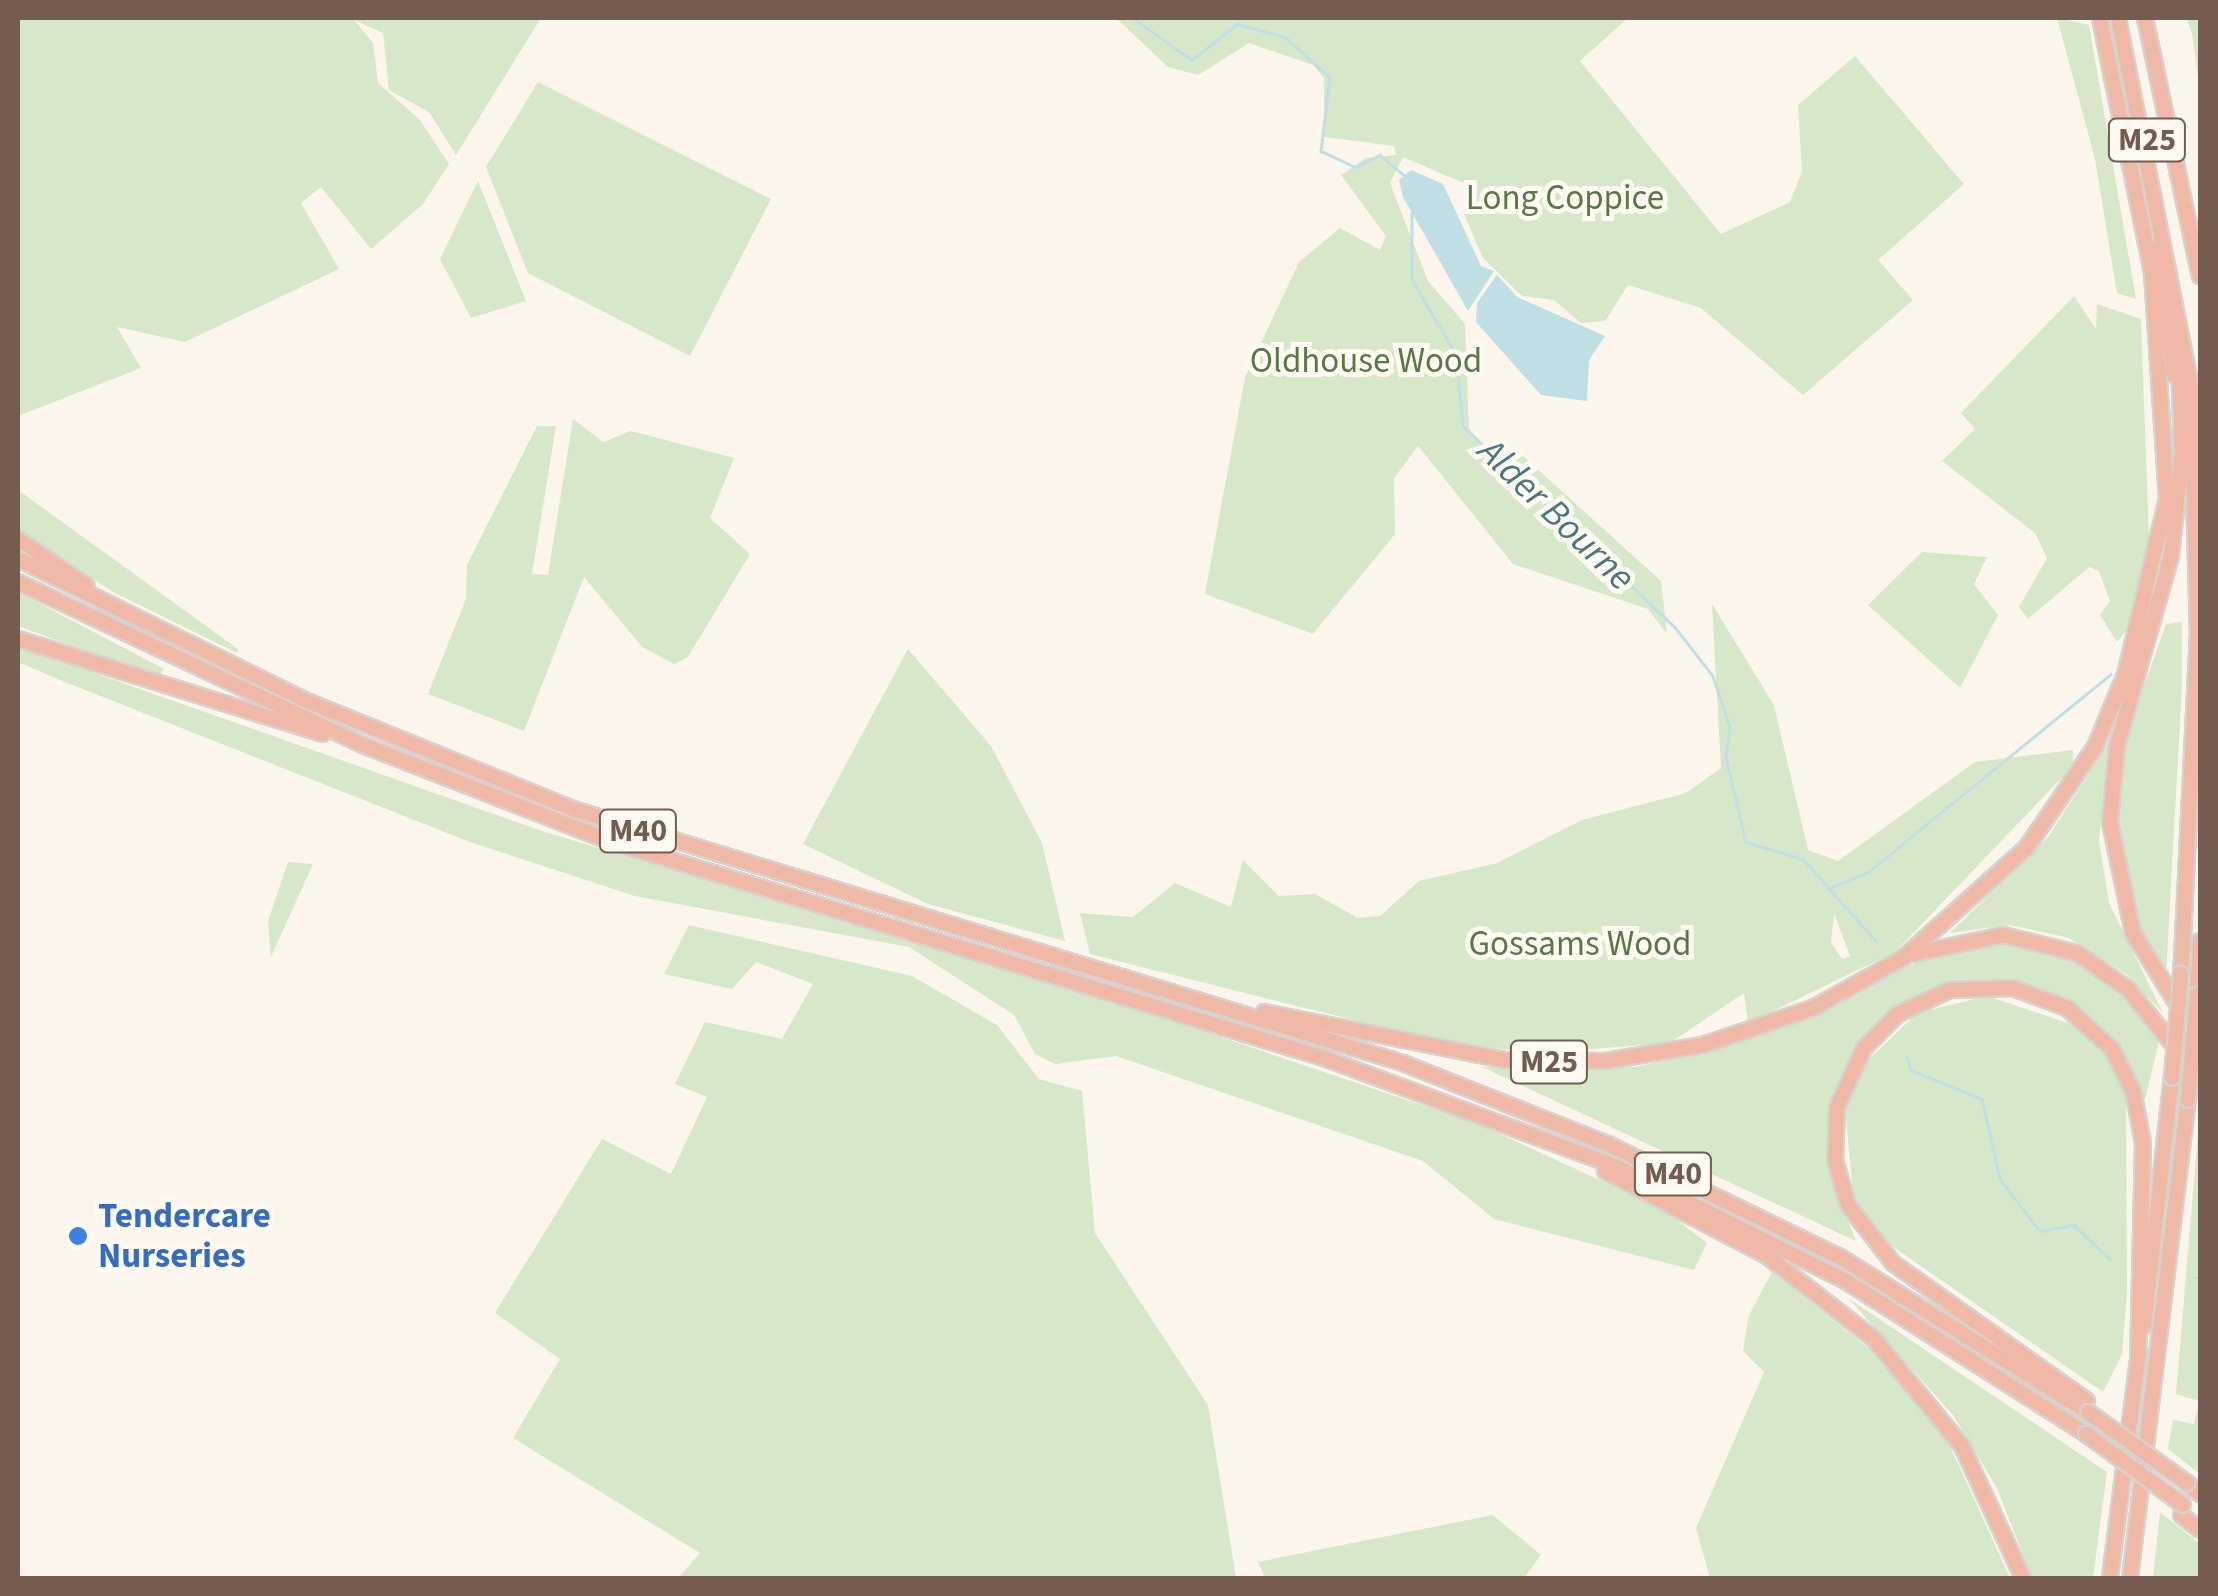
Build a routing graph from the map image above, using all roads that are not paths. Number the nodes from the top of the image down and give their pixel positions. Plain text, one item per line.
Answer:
1 (2103, 18) edge
2 (2118, 18) edge
3 (2145, 18) edge
4 (2171, 262) junction
5 (2200, 276) edge
6 (2180, 481) junction
7 (18, 539) edge
8 (18, 559) edge
9 (18, 582) edge
10 (149, 624) junction
11 (18, 639) edge
12 (362, 745) junction
13 (2200, 941) edge
14 (1903, 958) junction
15 (1224, 1006) junction
16 (2200, 1041) edge
17 (2200, 1078) edge
18 (1558, 1144) junction
19 (2138, 1357) junction
20 (2089, 1408) junction
21 (2200, 1494) edge
22 (2182, 1510) junction
23 (2200, 1518) edge
24 (2200, 1530) edge
25 (2022, 1578) edge
26 (2110, 1578) edge
27 (2134, 1578) edge

1 - 6 highway, M25
1 - 14 highway, M25
2 - 4 highway, M25
3 - 5 highway, M25
4 - 6 highway, M25
4 - 19 highway, M25, bridge
6 - 16 highway, M25
7 - 10 highway, M40
8 - 10 highway, M40
9 - 12 highway, M40
10 - 15 highway, M40
11 - 12 highway, M40
12 - 18 highway, M40
13 - 27 highway, bridge
14 - 15 highway, M25
14 - 17 highway, M25
15 - 20 highway, M40
18 - 22 highway, M40, bridge
18 - 25 highway, M40
19 - 20 highway, M40
19 - 26 highway, M25
20 - 21 highway, M40, bridge
22 - 23 highway, M40
22 - 24 highway, M40

